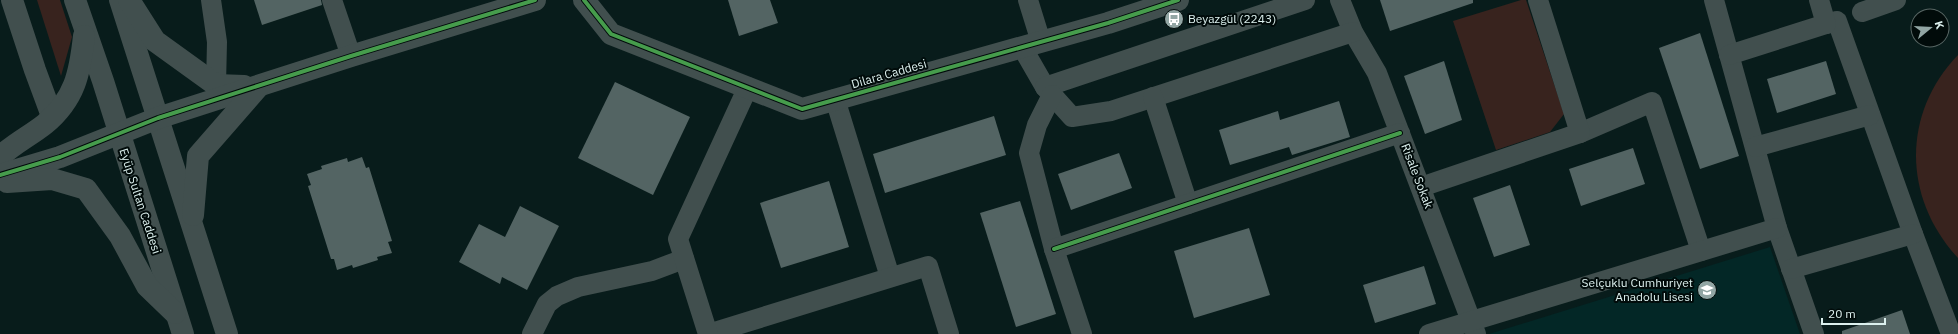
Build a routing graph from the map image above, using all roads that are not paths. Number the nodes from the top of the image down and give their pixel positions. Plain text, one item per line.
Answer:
1 (12, 0) edge
2 (75, 0) edge
3 (120, 0) edge
4 (129, 0) edge
5 (211, 0) edge
6 (332, 0) edge
7 (535, 0) edge
8 (584, 0) edge
9 (1028, 0) edge
10 (1178, 0) edge
11 (1305, 0) edge
12 (1340, 0) edge
13 (1538, 0) edge
14 (1714, 0) edge
15 (1819, 0) edge
16 (1896, 0) edge
17 (1862, 12) dead end
18 (1826, 24) junction
19 (85, 31) junction
20 (1353, 32) junction
21 (1031, 44) junction
22 (1729, 55) junction
23 (351, 56) junction
24 (216, 85) junction
25 (259, 86) junction
26 (748, 87) junction
27 (1048, 91) junction
28 (1153, 98) junction
29 (835, 99) junction
30 (1870, 115) junction
31 (52, 116) junction
32 (158, 118) junction
33 (118, 133) junction
34 (1400, 133) junction
35 (1580, 133) junction
36 (1755, 147) junction
37 (0, 157) edge
38 (0, 175) edge
39 (0, 183) edge
40 (1421, 187) junction
41 (1188, 204) junction
42 (192, 227) junction
43 (1777, 228) junction
44 (1913, 234) junction
45 (1054, 249) junction
46 (1701, 251) junction
47 (684, 259) junction
48 (1791, 269) junction
49 (890, 277) junction
50 (180, 324) edge
51 (1474, 327) edge
52 (227, 334) edge
53 (532, 334) edge
54 (708, 334) edge
55 (949, 334) edge
56 (1082, 334) edge
57 (1429, 334) edge
58 (1814, 334) edge
59 (1951, 334) edge

1 - 31 street
2 - 19 street, Eyüp Sultan Caddesi
3 - 32 street
4 - 24 street
5 - 24 street
6 - 23 street
7 - 23 street
8 - 26 street, Dilara Caddesi
9 - 21 street
10 - 21 street, Dilara Caddesi
11 - 27 street
12 - 20 street, Risale Sokak
13 - 35 street
14 - 22 street
15 - 18 street
16 - 17 street
18 - 22 street
18 - 30 street
19 - 31 street
19 - 33 street, Eyüp Sultan Caddesi
20 - 28 street
20 - 34 street, Risale Sokak
21 - 27 street
21 - 29 street, Dilara Caddesi
22 - 36 street
23 - 25 street
24 - 25 street
25 - 32 street
25 - 42 street
26 - 29 street, Dilara Caddesi
26 - 47 street
27 - 28 street
27 - 45 street
28 - 41 street
29 - 49 street
30 - 36 street
30 - 44 street
31 - 37 street
32 - 33 street
32 - 42 street
33 - 38 street
33 - 50 street, Eyüp Sultan Caddesi
34 - 40 street, Risale Sokak
34 - 41 street
35 - 40 street
35 - 46 street
36 - 43 street
39 - 50 street
40 - 51 street, Risale Sokak
41 - 45 street
42 - 52 street
43 - 46 street
43 - 48 street
44 - 48 street
44 - 59 street
45 - 56 street
46 - 51 street
47 - 53 street
47 - 54 street
48 - 58 street
49 - 54 street
49 - 55 street
51 - 57 street

